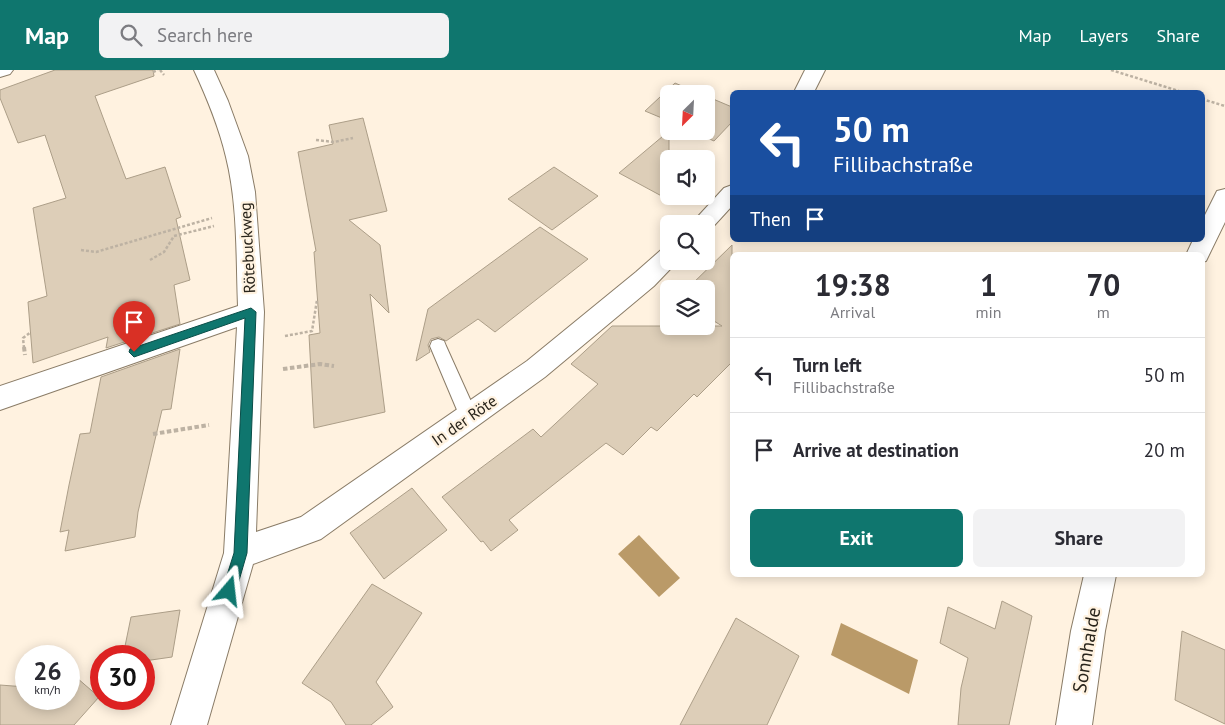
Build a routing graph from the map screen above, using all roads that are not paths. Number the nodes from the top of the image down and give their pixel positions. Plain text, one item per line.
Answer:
1 (204, 70) edge
2 (815, 70) edge
3 (805, 90) edge
4 (730, 194) edge
5 (1225, 197) edge
6 (710, 215) edge
7 (1205, 240) edge
8 (660, 265) edge
9 (251, 312) junction
10 (438, 346) dead end
11 (0, 398) edge
12 (469, 417) junction
13 (240, 553) junction
14 (1100, 577) edge
15 (189, 725) edge
16 (1074, 725) edge

1 - 9 street, Rötebuckweg
2 - 3 street
4 - 6 street
5 - 7 street
8 - 12 street, In der Röte
9 - 11 street
9 - 13 street, Rötebuckweg
10 - 12 lane
12 - 13 street, In der Röte
13 - 15 street, Rötebuckweg
14 - 16 street, Sonnhalde

